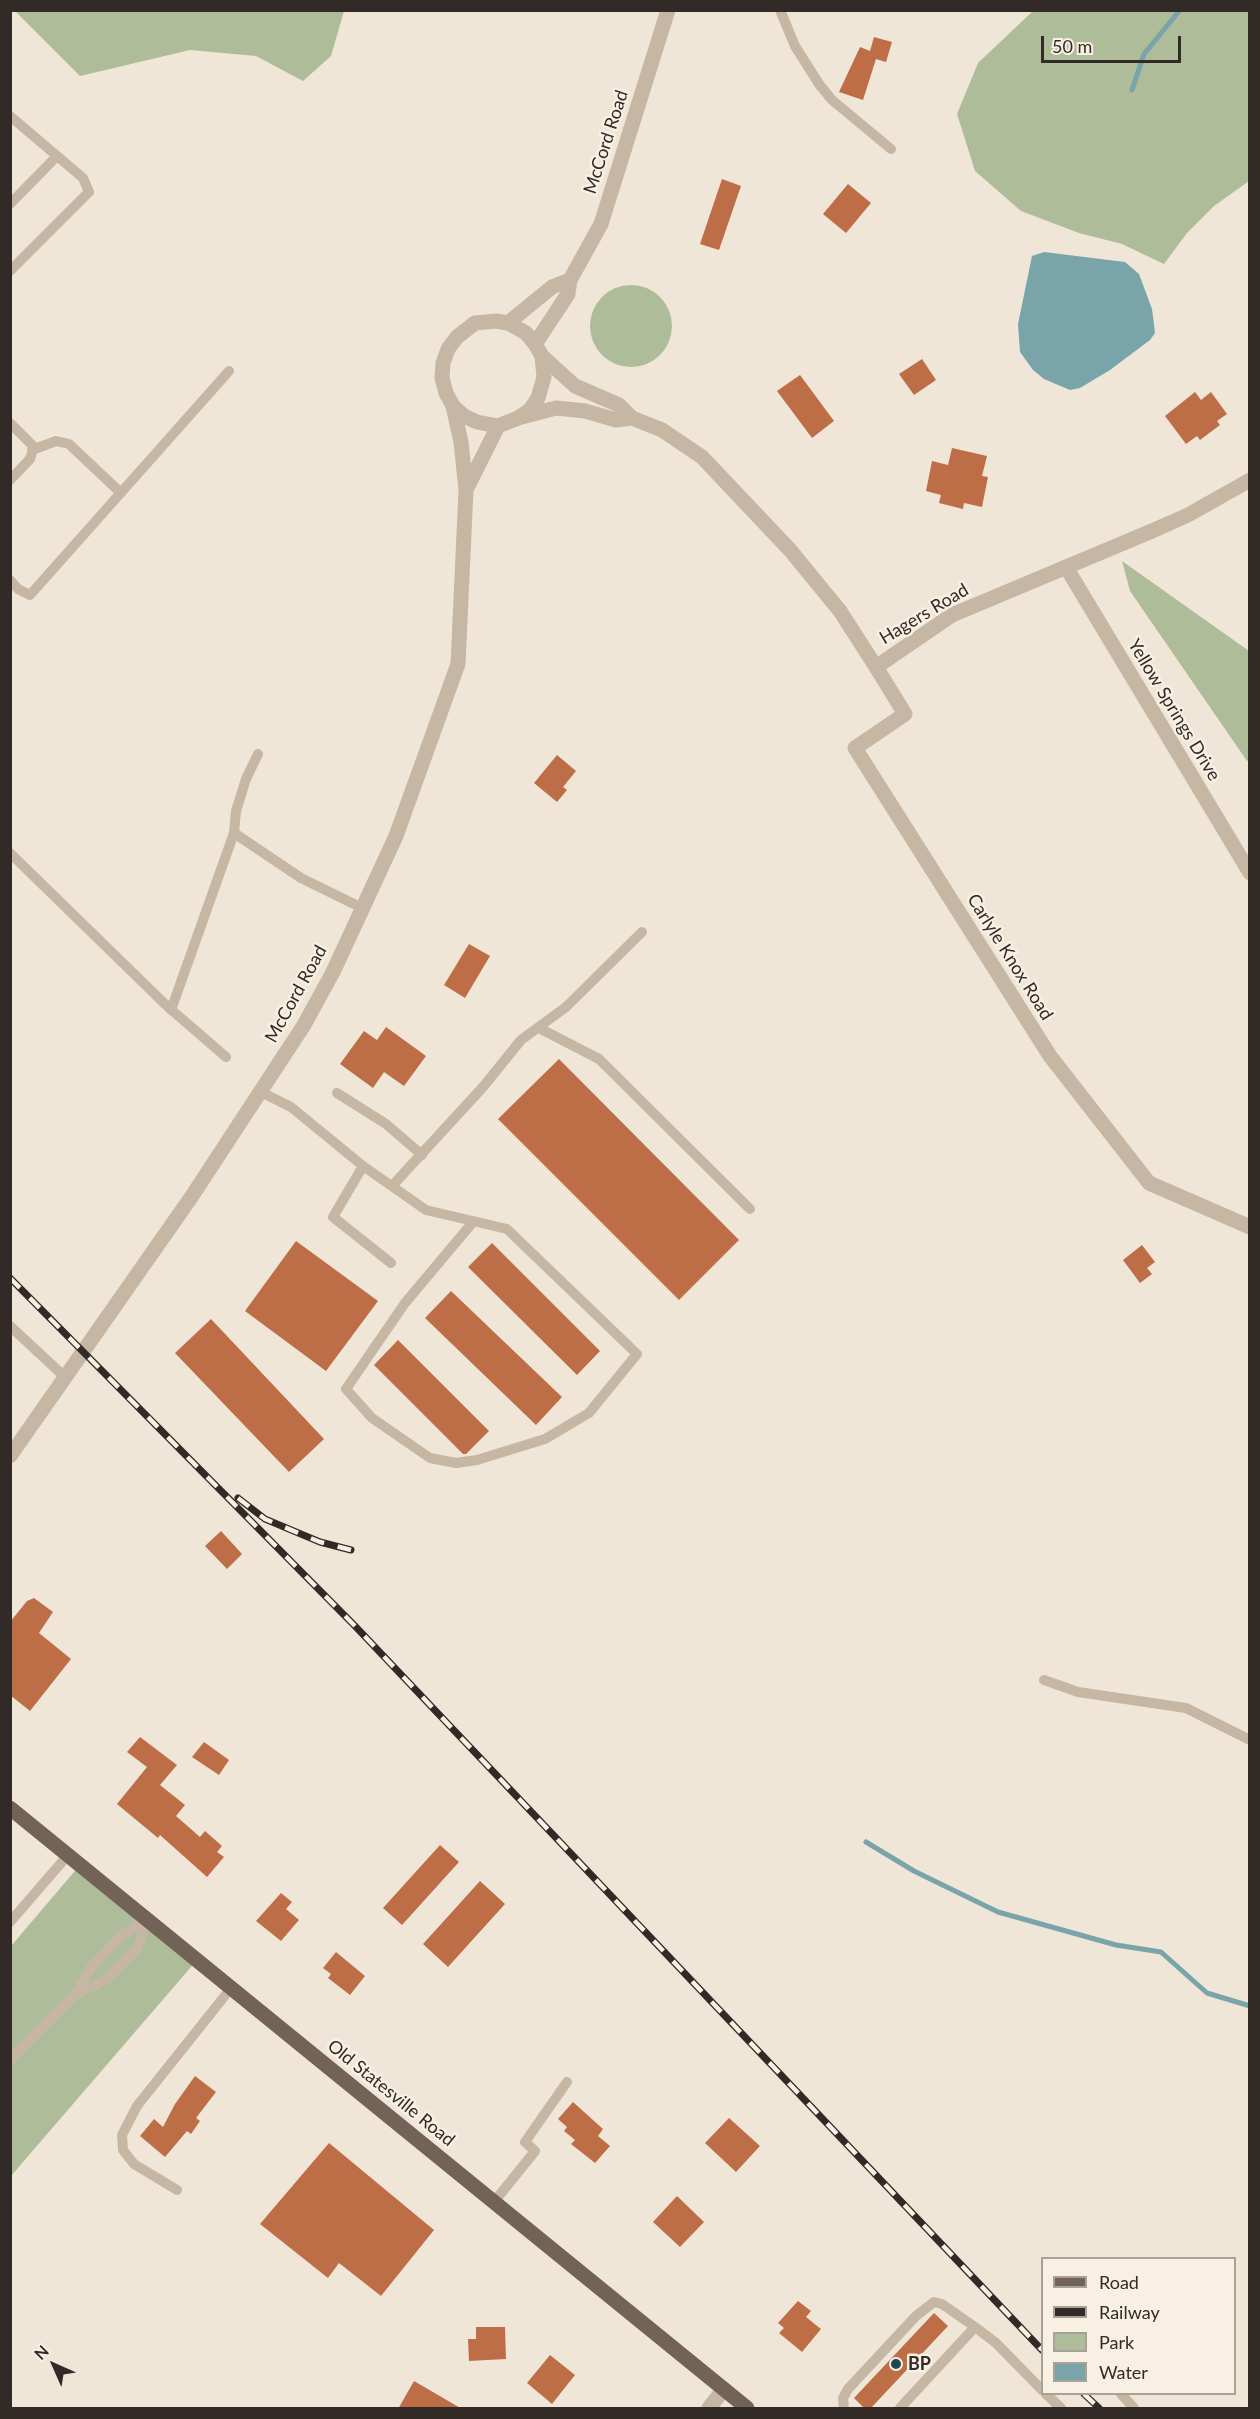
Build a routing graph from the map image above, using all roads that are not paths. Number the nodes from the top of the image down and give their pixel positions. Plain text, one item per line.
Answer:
1 (668, 10) edge
2 (780, 10) edge
3 (10, 116) edge
4 (891, 149) dead end
5 (57, 156) junction
6 (10, 204) edge
7 (10, 271) edge
8 (570, 280) junction
9 (508, 323) junction
10 (538, 350) junction
11 (229, 371) dead end
12 (453, 406) junction
13 (518, 418) junction
14 (632, 418) junction
15 (10, 423) edge
16 (498, 426) junction
17 (33, 450) junction
18 (10, 480) edge
19 (1250, 480) edge
20 (466, 490) junction
21 (121, 493) junction
22 (1066, 567) junction
23 (10, 580) edge
24 (876, 667) junction
25 (258, 754) dead end
26 (234, 833) junction
27 (10, 853) edge
28 (1250, 873) edge
29 (362, 908) junction
30 (642, 932) dead end
31 (171, 1010) junction
32 (539, 1028) junction
33 (226, 1056) dead end
34 (261, 1092) junction
35 (337, 1093) dead end
36 (422, 1155) junction
37 (363, 1166) junction
38 (392, 1186) junction
39 (750, 1209) dead end
40 (472, 1222) junction
41 (1250, 1227) edge
42 (391, 1263) dead end
43 (10, 1326) edge
44 (66, 1378) junction
45 (10, 1456) edge
46 (1044, 1680) dead end
47 (1250, 1740) edge
48 (10, 1808) edge
49 (68, 1856) junction
50 (147, 1919) junction
51 (10, 1922) edge
52 (231, 1988) junction
53 (74, 1996) junction
54 (10, 2060) edge
55 (567, 2082) dead end
56 (177, 2190) dead end
57 (494, 2202) junction
58 (975, 2327) junction
59 (724, 2389) junction
60 (1041, 2389) edge
61 (1047, 2395) edge
62 (1122, 2395) edge
63 (709, 2409) edge
64 (747, 2409) edge
65 (844, 2409) edge
66 (900, 2409) edge
67 (1061, 2409) edge
68 (1134, 2409) edge

1 - 8 street, McCord Road
2 - 4 lane
3 - 5 lane
5 - 6 lane
5 - 7 lane
8 - 9 street
8 - 10 street, McCord Road
9 - 10 street
9 - 12 street, McCord Road
10 - 13 street
10 - 14 street, Hagers Road
11 - 21 lane
12 - 16 street
12 - 20 street, McCord Road
13 - 14 street, Hagers Road
13 - 16 street
14 - 24 street, Hagers Road
15 - 17 lane
16 - 20 street, McCord Road
17 - 18 lane
17 - 21 lane
19 - 22 street, Hagers Road
20 - 29 street, McCord Road
21 - 23 lane
22 - 24 street, Hagers Road
22 - 28 street, Yellow Springs Drive
24 - 41 street, Carlyle Knox Road
25 - 26 lane
26 - 29 lane
26 - 31 lane
27 - 31 lane
29 - 34 street, McCord Road
30 - 32 lane
31 - 33 lane
32 - 36 lane
32 - 39 lane
34 - 37 lane
34 - 44 street, McCord Road
35 - 36 lane
36 - 38 lane
37 - 38 lane
37 - 42 lane
38 - 40 lane
40 - 40 lane
43 - 44 lane
44 - 45 street, McCord Road
46 - 47 lane
48 - 49 main road, Old Statesville Road
49 - 50 main road, Old Statesville Road
49 - 51 lane
50 - 52 main road, Old Statesville Road
50 - 53 lane
50 - 53 lane
52 - 56 lane
52 - 57 main road, Old Statesville Road
53 - 54 lane
55 - 57 lane
57 - 59 main road, Old Statesville Road
58 - 60 lane
58 - 65 lane
58 - 66 lane
59 - 63 street
59 - 64 main road, Old Statesville Road
61 - 67 lane
62 - 68 lane

